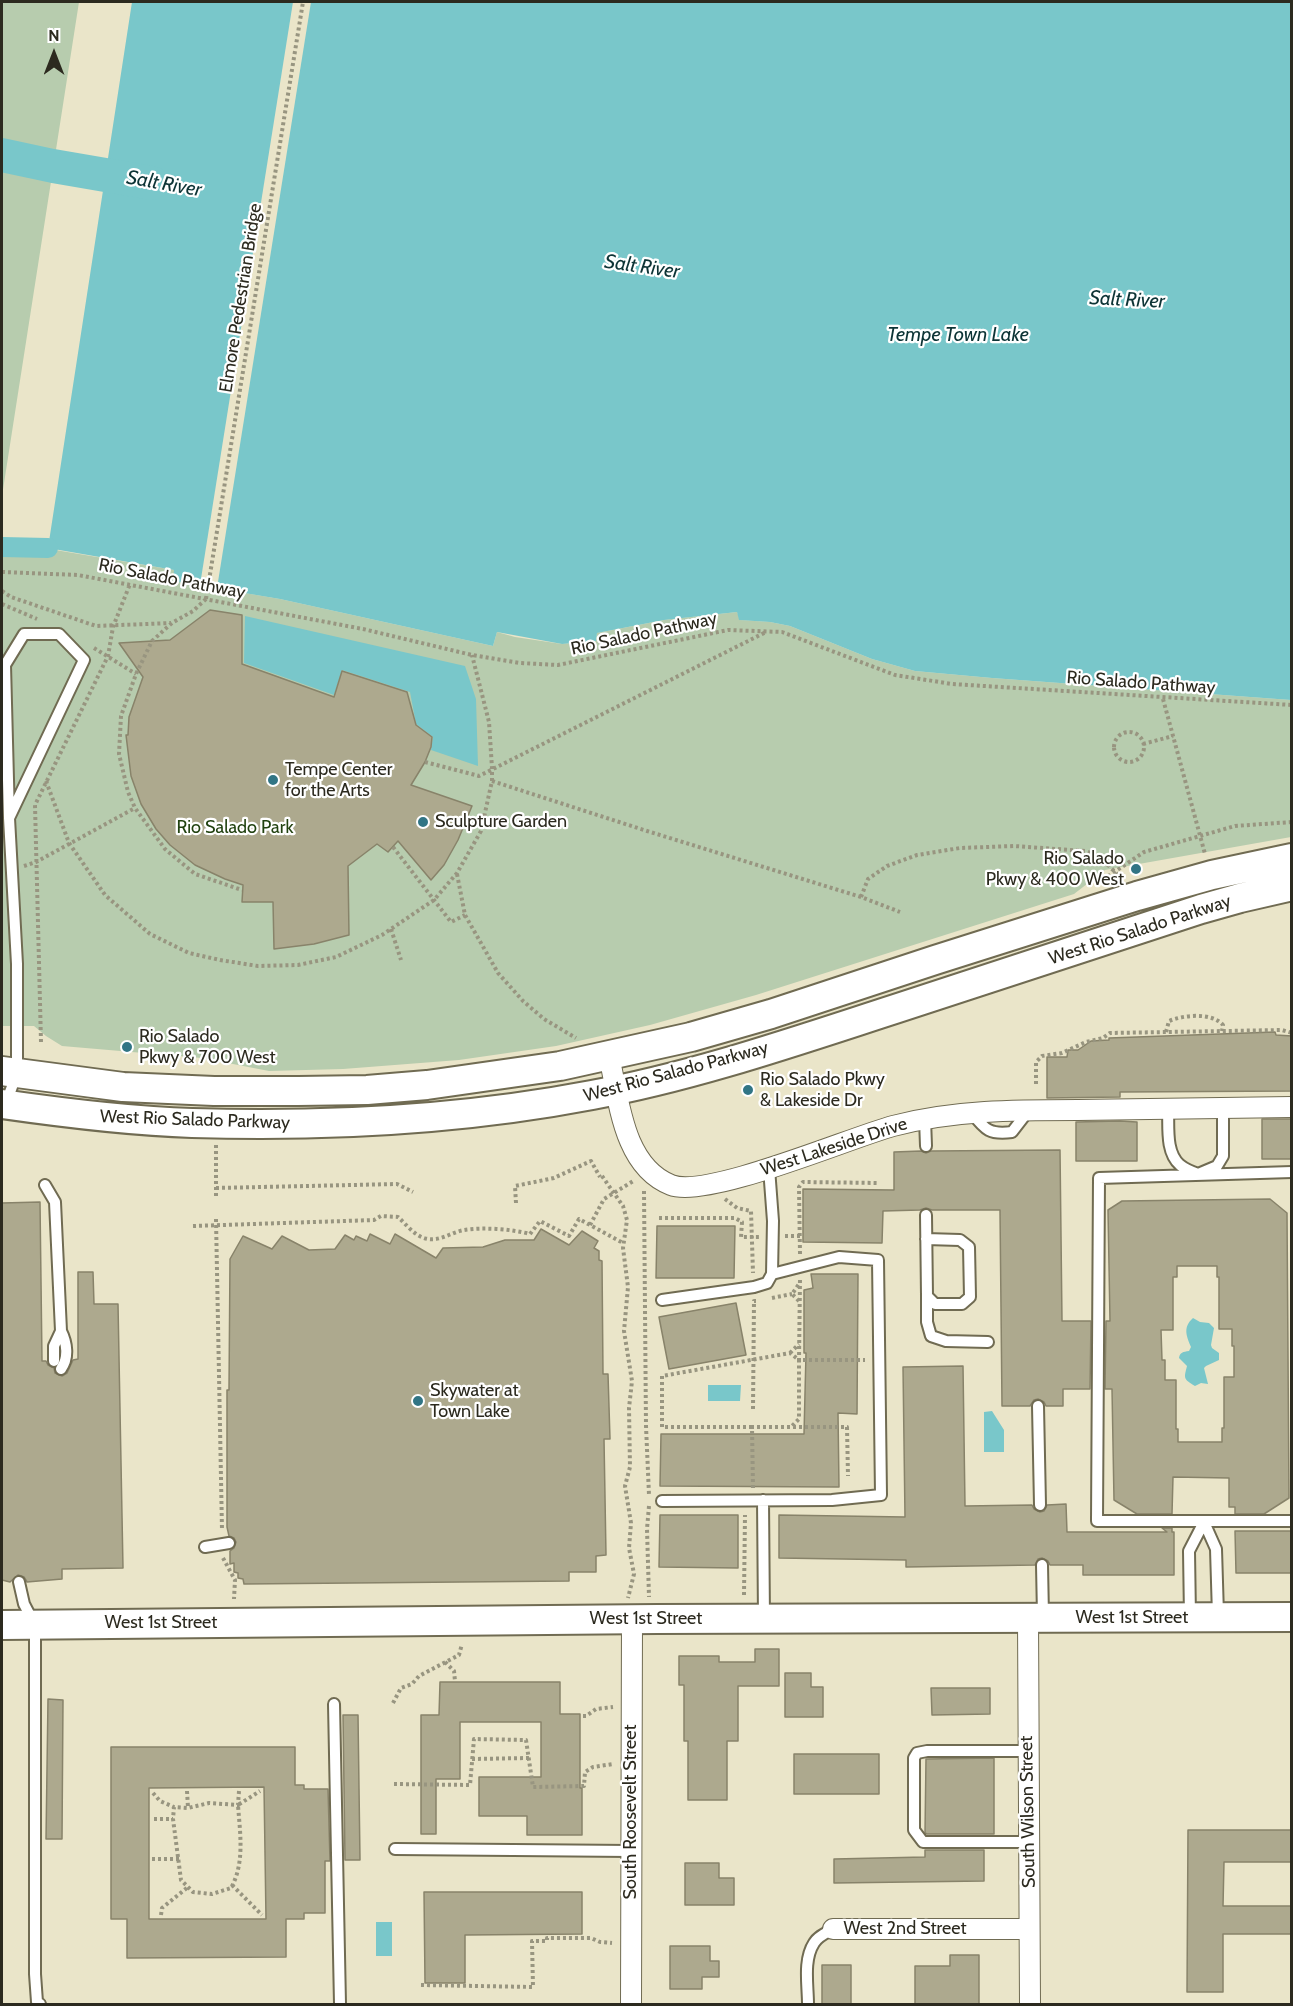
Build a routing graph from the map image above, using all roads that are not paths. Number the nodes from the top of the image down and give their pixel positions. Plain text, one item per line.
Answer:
1 (3, 665) edge
2 (9, 818) junction
3 (1292, 858) edge
4 (1292, 886) edge
5 (609, 1056) junction
6 (9, 1072) edge
7 (617, 1090) junction
8 (3, 1105) edge
9 (1292, 1107) edge
10 (1168, 1108) junction
11 (1223, 1108) junction
12 (924, 1119) junction
13 (926, 1146) dead end
14 (769, 1167) junction
15 (1292, 1172) edge
16 (1198, 1174) junction
17 (45, 1185) dead end
18 (926, 1215) dead end
19 (926, 1239) junction
20 (772, 1274) junction
21 (927, 1296) junction
22 (662, 1300) dead end
23 (988, 1342) dead end
24 (57, 1365) dead end
25 (1038, 1406) dead end
26 (763, 1500) junction
27 (663, 1501) dead end
28 (1040, 1505) dead end
29 (1292, 1521) edge
30 (1204, 1522) junction
31 (226, 1543) road end
32 (206, 1547) dead end
33 (1042, 1565) dead end
34 (19, 1582) dead end
35 (636, 1605) junction
36 (1292, 1617) edge
37 (1190, 1618) junction
38 (1218, 1618) junction
39 (764, 1619) junction
40 (1036, 1619) junction
41 (35, 1624) junction
42 (2, 1625) edge
43 (334, 1704) dead end
44 (1028, 1751) junction
45 (1029, 1842) junction
46 (395, 1849) dead end
47 (631, 1851) junction
48 (833, 1929) joint
49 (1029, 1929) junction
50 (40, 2004) edge
51 (340, 2004) edge
52 (631, 2004) edge
53 (808, 2004) edge
54 (1030, 2004) edge

1 - 2 lane
1 - 2 lane
2 - 6 lane
3 - 5 main road, West Rio Salado Parkway
4 - 7 main road, West Rio Salado Parkway
5 - 6 main road, West Rio Salado Parkway
5 - 7 street, West Lakeside Drive
6 - 8 lane
7 - 8 main road, West Rio Salado Parkway
7 - 14 street, West Lakeside Drive
9 - 11 street, West Lakeside Drive
10 - 11 street, West Lakeside Drive
10 - 12 street, West Lakeside Drive
10 - 16 lane
11 - 16 lane
12 - 13 lane
12 - 14 street, West Lakeside Drive
14 - 20 lane
15 - 16 lane
16 - 30 lane
17 - 24 lane
18 - 19 lane
19 - 21 lane
19 - 21 lane
20 - 22 lane
20 - 26 lane
21 - 23 lane
25 - 28 lane
26 - 27 lane
26 - 39 lane
29 - 30 lane
30 - 37 lane
30 - 38 lane
31 - 32 lane
33 - 40 lane
34 - 41 lane
35 - 39 main road, West 1st Street
35 - 41 main road, West 1st Street
35 - 47 street, South Roosevelt Street
36 - 38 main road, West 1st Street
37 - 38 main road, West 1st Street
37 - 40 main road, West 1st Street
39 - 40 main road, West 1st Street
40 - 44 street, South Wilson Street
41 - 42 main road, West 1st Street
41 - 50 lane
43 - 51 lane
44 - 45 street, South Wilson Street
44 - 45 lane
45 - 49 street, South Wilson Street
46 - 47 lane
47 - 52 street, South Roosevelt Street
48 - 49 street, West 2nd Street
48 - 53 lane, West 2nd Street
49 - 54 street, South Wilson Street

